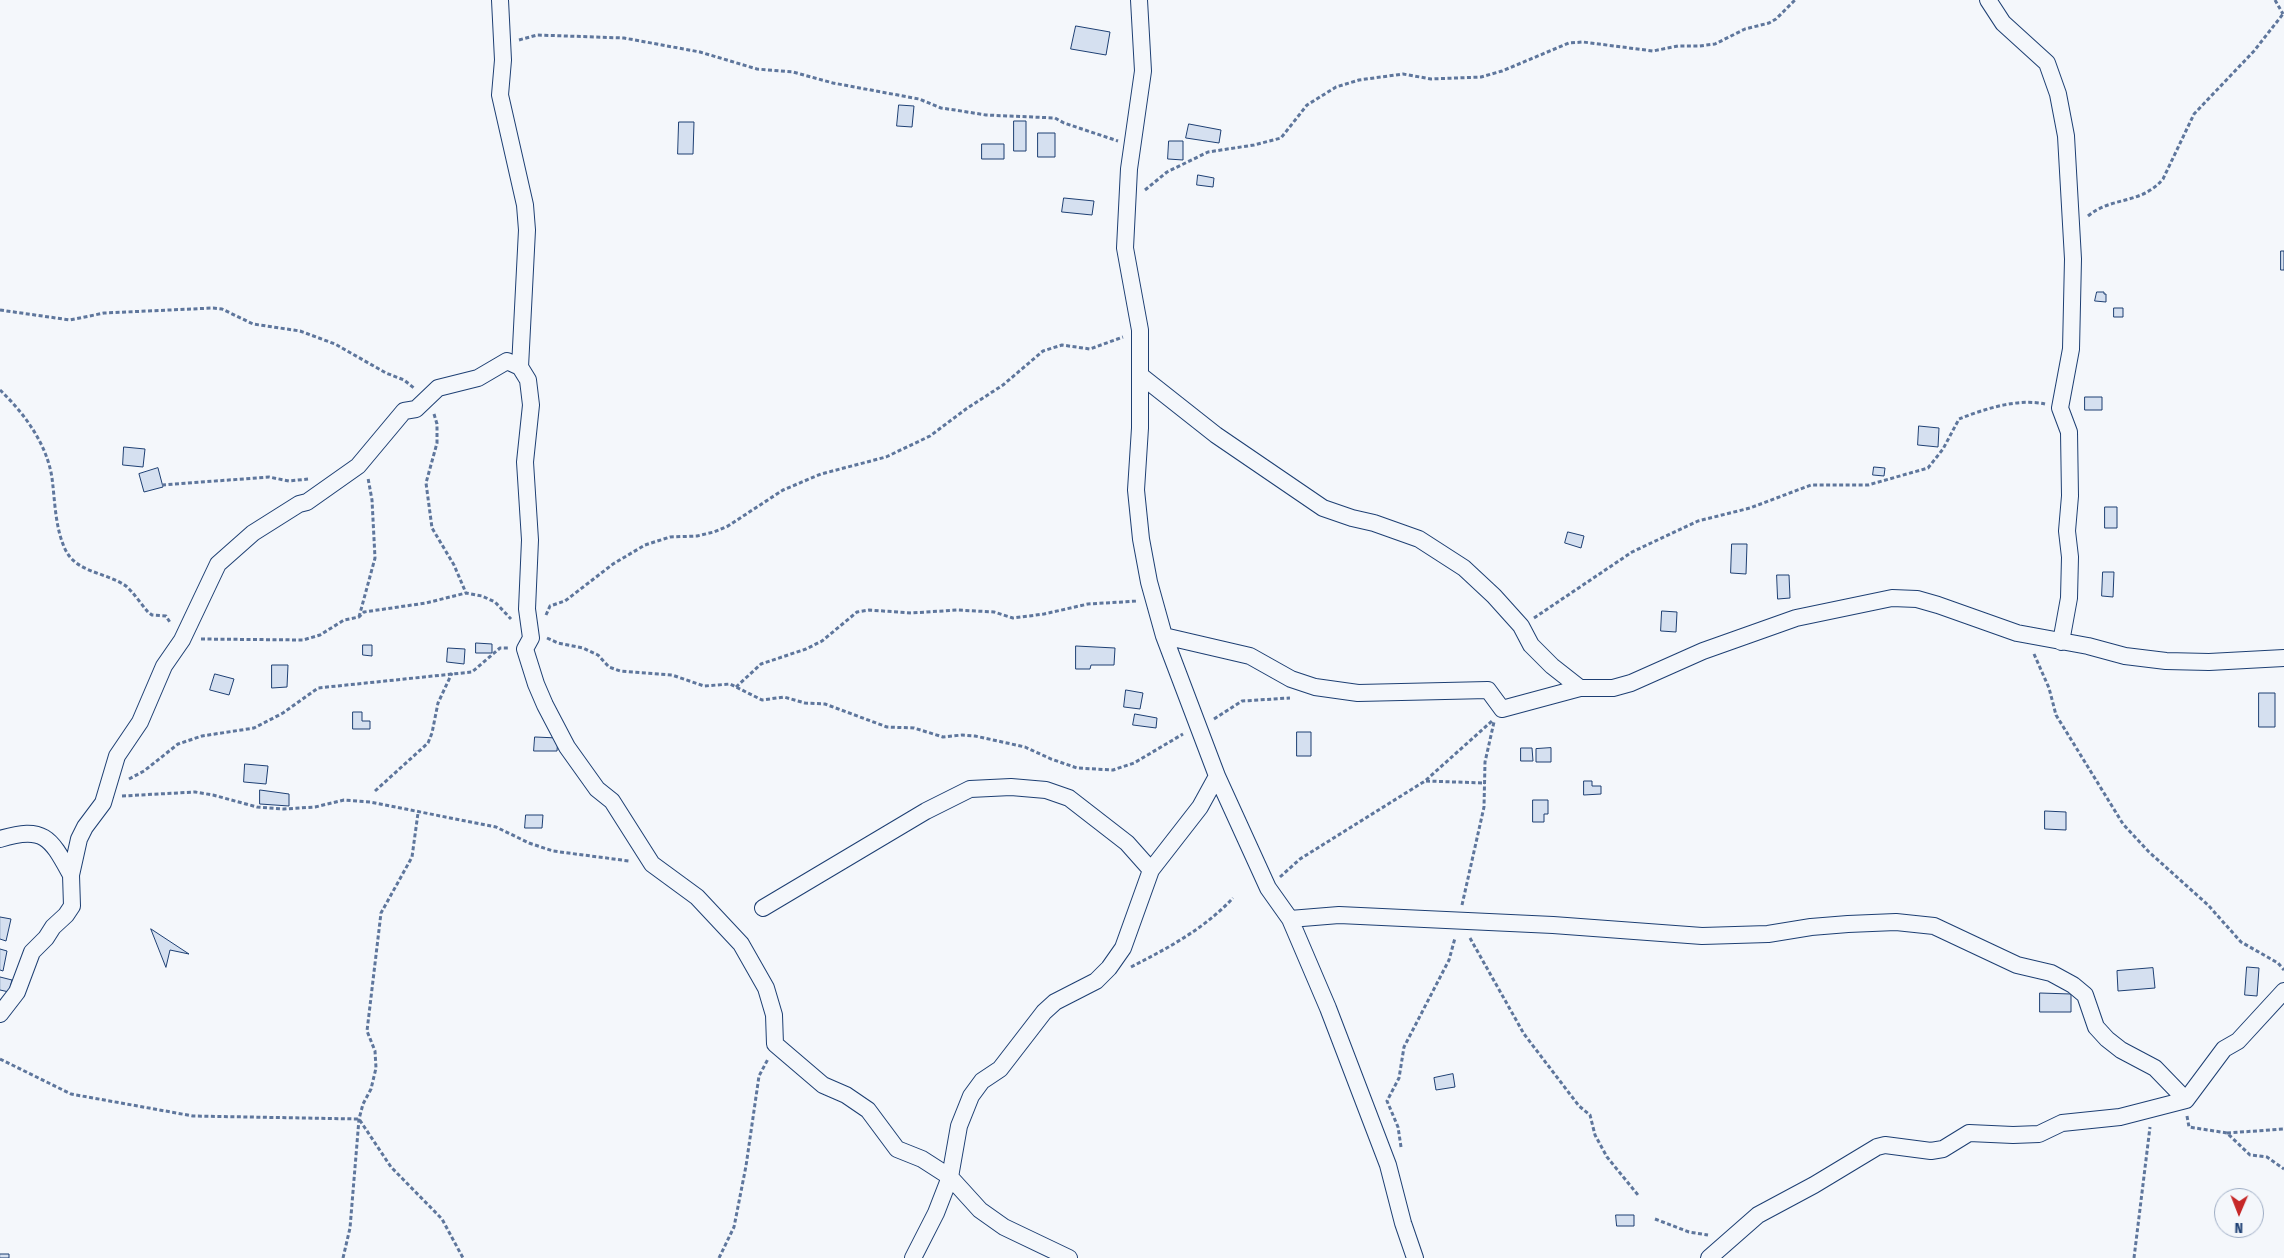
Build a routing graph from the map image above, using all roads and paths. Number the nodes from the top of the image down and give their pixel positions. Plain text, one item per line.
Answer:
1 (500, 0) edge
2 (1139, 0) edge
3 (1795, 0) edge
4 (1988, 0) edge
5 (2275, 0) edge
6 (2284, 14) edge
7 (504, 60) junction
8 (1133, 146) junction
9 (1128, 206) junction
10 (2072, 228) junction
11 (0, 310) edge
12 (1140, 330) junction
13 (520, 367) junction
14 (1140, 375) junction
15 (0, 390) edge
16 (2060, 408) junction
17 (416, 409) junction
18 (358, 466) junction
19 (333, 484) junction
20 (162, 485) dead end
21 (466, 593) junction
22 (1153, 600) junction
23 (359, 617) junction
24 (1521, 626) junction
25 (2017, 633) junction
26 (1164, 636) junction
27 (182, 640) junction
28 (531, 640) junction
29 (2061, 642) junction
30 (2284, 658) edge
31 (452, 672) junction
32 (736, 687) junction
33 (1580, 688) junction
34 (1300, 697) dead end
35 (1199, 726) junction
36 (1217, 776) junction
37 (1425, 781) junction
38 (124, 783) dead end
39 (1485, 783) junction
40 (123, 789) dead end
41 (375, 791) dead end
42 (128, 796) junction
43 (103, 803) junction
44 (418, 813) junction
45 (0, 839) edge
46 (652, 864) junction
47 (1151, 870) junction
48 (71, 875) junction
49 (1268, 888) junction
50 (1233, 898) dead end
51 (763, 908) dead end
52 (1290, 919) junction
53 (1460, 920) junction
54 (1130, 968) dead end
55 (2284, 970) edge
56 (2284, 991) edge
57 (0, 1014) edge
58 (775, 1044) junction
59 (0, 1059) edge
60 (2186, 1100) junction
61 (2152, 1110) junction
62 (358, 1118) junction
63 (2284, 1129) edge
64 (2226, 1134) junction
65 (1402, 1150) dead end
66 (2284, 1169) edge
67 (950, 1177) junction
68 (1638, 1195) dead end
69 (1655, 1219) dead end
70 (1728, 1239) junction
71 (343, 1258) edge
72 (463, 1258) edge
73 (719, 1258) edge
74 (913, 1258) edge
75 (1069, 1258) edge
76 (1415, 1258) edge
77 (1709, 1258) edge
78 (2134, 1258) edge

1 - 7 street
2 - 8 street
3 - 9 path
4 - 10 street
5 - 6 path
6 - 10 path
7 - 8 path
7 - 13 street
8 - 9 street
9 - 12 street
10 - 16 street
11 - 17 path
12 - 14 street
12 - 28 path
13 - 17 street
13 - 28 street
14 - 22 street
14 - 24 street
15 - 27 path
16 - 24 path
16 - 29 street
17 - 18 street
17 - 21 path
18 - 19 street
18 - 23 path
19 - 20 path
19 - 27 street
21 - 23 path
21 - 28 path
22 - 26 street
22 - 32 path
23 - 27 path
24 - 33 street
25 - 29 street
25 - 33 street
25 - 55 path
26 - 33 street
26 - 35 street
27 - 43 street
28 - 31 path
28 - 32 path
28 - 46 street
29 - 30 street
31 - 38 path
31 - 41 path
32 - 35 path
34 - 35 path
35 - 36 street
36 - 47 street
36 - 49 street
37 - 39 path
37 - 39 path
37 - 49 path
39 - 53 path
40 - 42 path
42 - 43 path
42 - 44 path
43 - 48 street
44 - 46 path
44 - 62 path
45 - 48 street
46 - 58 street
47 - 51 street
47 - 67 street
48 - 57 street
49 - 52 street
50 - 54 path
52 - 53 street
52 - 76 street
53 - 60 street
53 - 65 path
53 - 68 path
56 - 60 street
58 - 67 street
58 - 73 path
59 - 62 path
60 - 61 street
60 - 64 path
61 - 70 street
61 - 78 path
62 - 71 path
62 - 72 path
63 - 64 path
64 - 66 path
67 - 74 street
67 - 75 street
69 - 70 path
70 - 77 street

